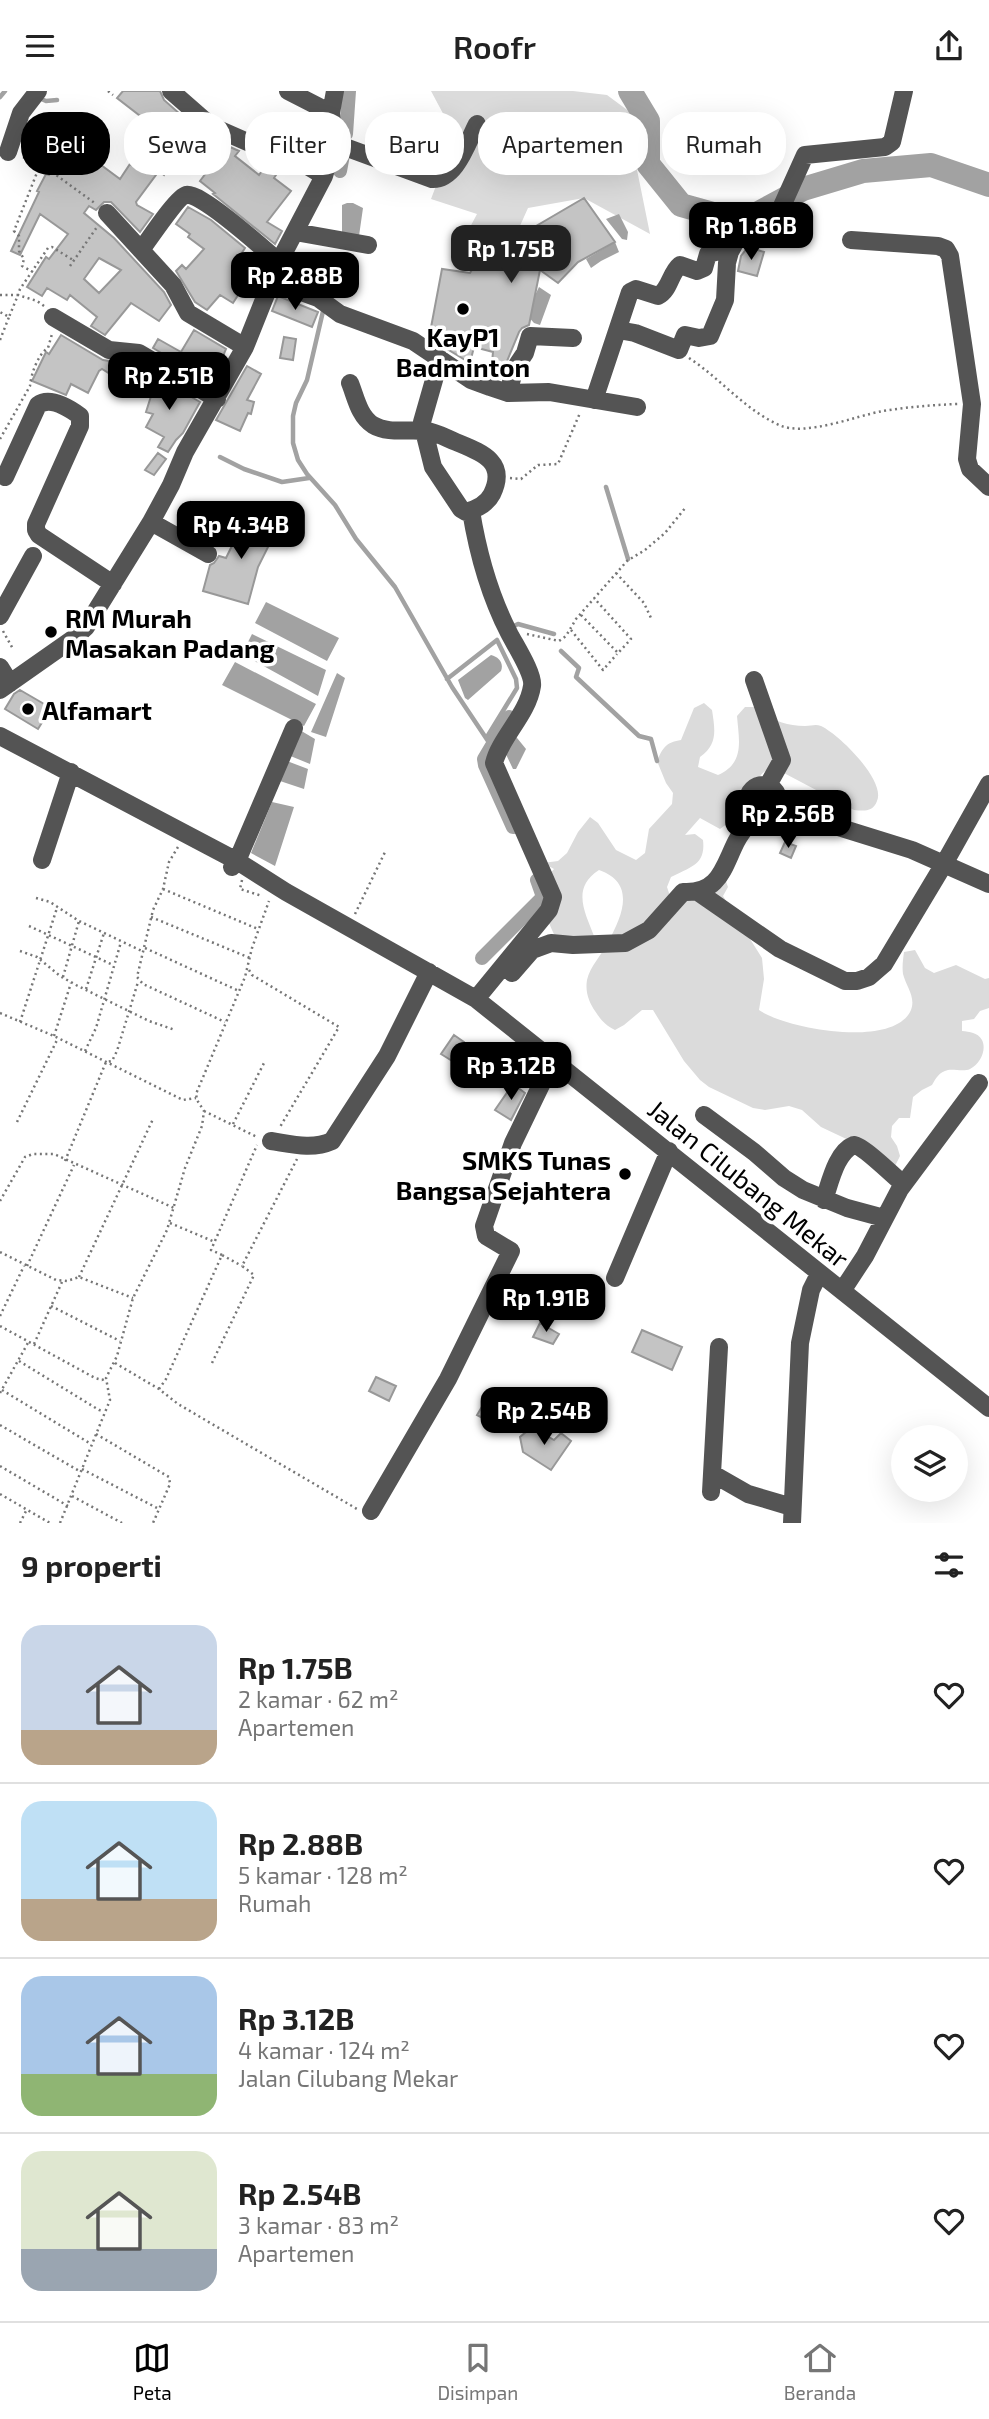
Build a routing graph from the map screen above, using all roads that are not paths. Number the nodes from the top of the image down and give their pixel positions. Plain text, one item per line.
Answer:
1 (38, 91) edge
2 (171, 91) edge
3 (288, 91) edge
4 (335, 91) edge
5 (904, 91) edge
6 (329, 112) edge
7 (331, 112) edge
8 (477, 124) dead end
9 (351, 149) edge
10 (8, 152) road end
11 (324, 176) joint
12 (107, 213) road end
13 (295, 232) junction
14 (737, 239) junction
15 (851, 240) dead end
16 (368, 245) dead end
17 (141, 250) junction
18 (279, 261) junction
19 (271, 281) junction
20 (52, 317) road end
21 (618, 330) junction
22 (573, 338) dead end
23 (245, 347) junction
24 (440, 359) junction
25 (350, 383) dead end
26 (508, 393) junction
27 (216, 399) junction
28 (590, 399) junction
29 (637, 407) dead end
30 (423, 426) junction
31 (5, 477) dead end
32 (989, 487) edge
33 (471, 511) junction
34 (151, 521) junction
35 (208, 554) dead end
36 (33, 556) dead end
37 (113, 584) junction
38 (0, 616) edge
39 (0, 667) edge
40 (754, 680) dead end
41 (5, 687) edge
42 (294, 728) dead end
43 (0, 736) edge
44 (71, 772) junction
45 (989, 784) edge
46 (768, 785) junction
47 (777, 808) junction
48 (756, 814) junction
49 (42, 860) dead end
50 (234, 864) junction
51 (944, 864) junction
52 (989, 884) edge
53 (698, 893) junction
54 (429, 972) junction
55 (480, 1003) junction
56 (553, 1060) junction
57 (979, 1083) dead end
58 (704, 1115) dead end
59 (271, 1141) road end
60 (669, 1151) junction
61 (903, 1184) junction
62 (824, 1200) junction
63 (884, 1218) junction
64 (819, 1274) junction
65 (615, 1278) dead end
66 (842, 1291) junction
67 (719, 1347) dead end
68 (989, 1408) edge
69 (371, 1511) road end
70 (792, 1515) edge

1 - 10 street
2 - 11 street
3 - 6 street
4 - 7 street
5 - 14 street
8 - 9 street
11 - 13 street
12 - 17 street
13 - 16 street
13 - 18 street
14 - 21 street
14 - 21 street
15 - 32 street
17 - 18 street
17 - 23 street
18 - 19 street
19 - 23 street
19 - 24 street
20 - 27 street
21 - 28 street
22 - 26 street
23 - 27 street
24 - 26 street
24 - 30 street
25 - 30 street
26 - 28 street
27 - 34 street
28 - 29 street
30 - 33 street
30 - 33 street
31 - 37 street
33 - 55 street
34 - 35 street
34 - 37 street
36 - 38 street
37 - 41 street
39 - 41 street
40 - 46 street
42 - 50 street
43 - 44 street, Jalan Cilubang Mekar
44 - 49 street
44 - 50 street, Jalan Cilubang Mekar
45 - 51 street
46 - 47 street
46 - 48 street
47 - 48 street
47 - 51 street
48 - 53 street
50 - 54 street, Jalan Cilubang Mekar
51 - 52 street
51 - 53 street
53 - 55 street
54 - 55 street, Jalan Cilubang Mekar
54 - 59 street
55 - 56 street, Jalan Cilubang Mekar
56 - 60 street, Jalan Cilubang Mekar
56 - 69 street
57 - 61 street
58 - 62 street
60 - 64 street, Jalan Cilubang Mekar
60 - 65 street
61 - 62 street
61 - 63 street
62 - 63 street
63 - 66 street
64 - 66 street, Jalan Cilubang Mekar
64 - 70 street
66 - 68 street, Jalan Cilubang Mekar
67 - 70 street

